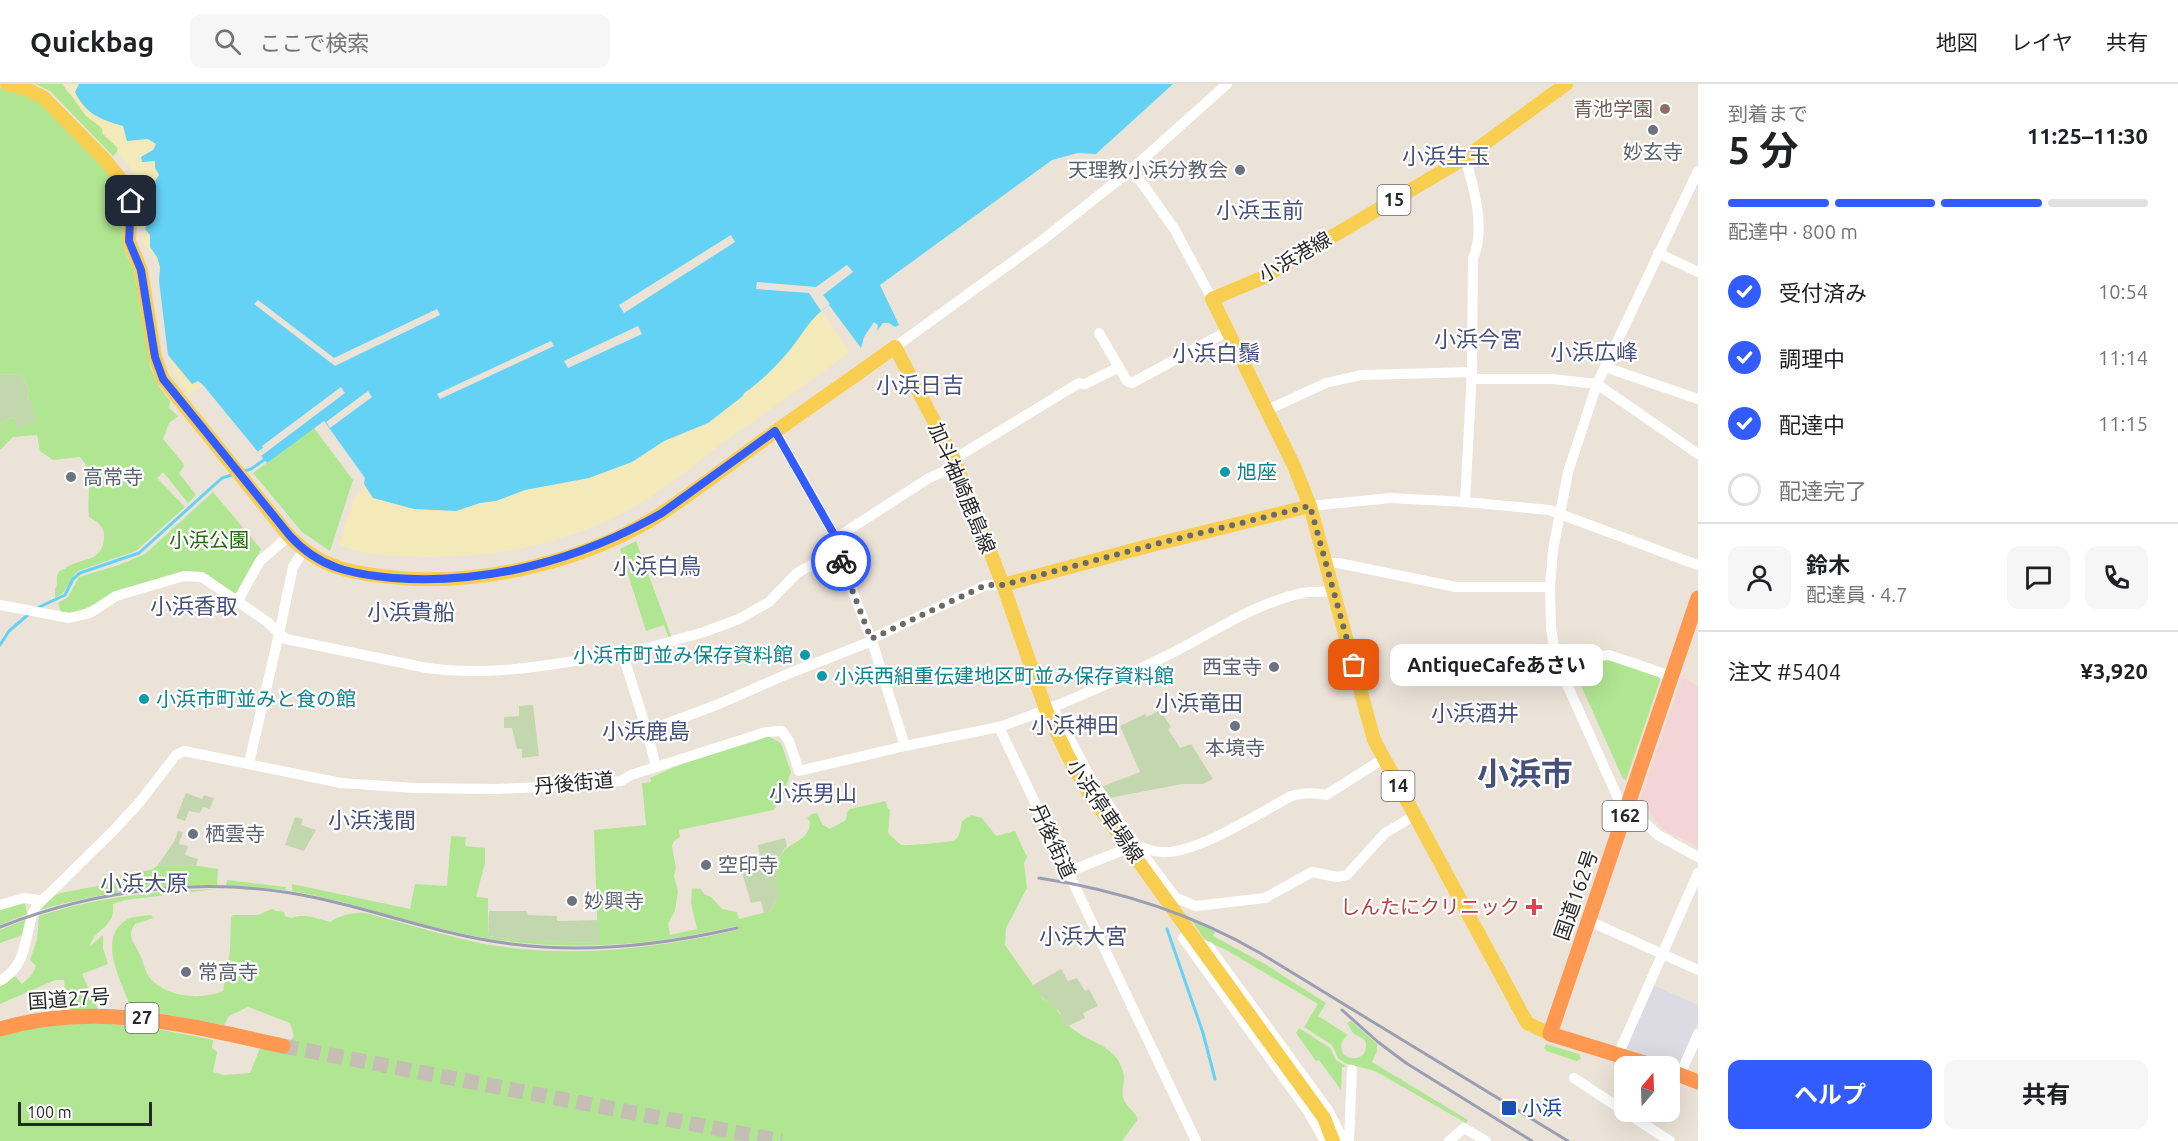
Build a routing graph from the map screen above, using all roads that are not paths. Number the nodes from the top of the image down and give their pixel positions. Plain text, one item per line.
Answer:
1 (6, 84) edge
2 (1227, 84) edge
3 (1566, 84) edge
4 (1465, 158) junction
5 (1132, 169) junction
6 (1698, 171) edge
7 (1658, 253) junction
8 (1698, 272) edge
9 (1212, 299) junction
10 (1227, 332) junction
11 (1099, 333) dead end
12 (895, 347) junction
13 (1119, 366) junction
14 (1605, 366) junction
15 (1471, 375) junction
16 (1597, 384) junction
17 (1698, 399) edge
18 (1267, 411) junction
19 (775, 431) junction
20 (1698, 454) edge
21 (956, 462) junction
22 (1465, 502) junction
23 (1310, 506) junction
24 (1559, 514) junction
25 (290, 536) junction
26 (836, 538) junction
27 (303, 550) junction
28 (837, 551) junction
29 (1327, 563) junction
30 (1698, 566) edge
31 (1003, 585) junction
32 (1550, 587) junction
33 (1334, 592) junction
34 (1698, 598) edge
35 (237, 602) junction
36 (0, 605) edge
37 (279, 634) junction
38 (871, 640) junction
39 (622, 653) dead end
40 (1556, 660) junction
41 (1671, 676) junction
42 (1049, 709) junction
43 (999, 727) junction
44 (646, 732) junction
45 (905, 746) junction
46 (1383, 759) junction
47 (249, 763) junction
48 (656, 767) junction
49 (1628, 807) junction
50 (1414, 816) junction
51 (1136, 844) junction
52 (1698, 857) edge
53 (1068, 872) junction
54 (1698, 873) edge
55 (39, 900) junction
56 (0, 905) edge
57 (1589, 921) junction
58 (1662, 954) junction
59 (1698, 970) edge
60 (0, 981) edge
61 (0, 1029) edge
62 (1550, 1034) junction
63 (1698, 1034) edge
64 (283, 1046) tunnel mouth
65 (1618, 1055) junction
66 (1621, 1056) edge
67 (1680, 1065) edge
68 (1352, 1070) dead end
69 (1680, 1075) edge
70 (1574, 1078) dead end
71 (1698, 1082) edge
72 (1614, 1104) edge
73 (1642, 1122) edge
74 (1196, 1141) edge
75 (1324, 1141) edge
76 (1333, 1141) edge
77 (1344, 1141) edge
78 (1349, 1141) edge
79 (1449, 1141) edge
80 (1486, 1141) edge
81 (1670, 1141) edge

1 - 25 main road
2 - 5 street
3 - 4 main road, 小浜港線 / 15
4 - 9 main road, 小浜港線 / 15
4 - 15 street
5 - 9 street
5 - 12 street
6 - 7 street
7 - 8 street
7 - 14 street
9 - 10 main road
10 - 13 street
10 - 18 main road
11 - 13 street
12 - 19 main road
12 - 21 main road, 加斗袖崎鹿島線
13 - 21 street
14 - 16 street
14 - 17 street
15 - 16 street
15 - 18 street
15 - 22 street
16 - 20 street
16 - 24 street
18 - 23 main road
19 - 26 street
19 - 27 main road
21 - 26 street
21 - 31 main road, 加斗袖崎鹿島線
22 - 23 street
22 - 24 street
23 - 29 main road, 14
23 - 31 main road
24 - 30 street
24 - 32 street
25 - 27 main road
25 - 35 street
26 - 28 street
27 - 37 street
28 - 38 street
28 - 44 street
29 - 32 street
29 - 33 main road, 14
31 - 38 street
31 - 42 main road, 小浜停車場線
32 - 40 street
33 - 42 street
33 - 46 main road, 14
34 - 41 highway, 国道162号 / 162
35 - 36 street
35 - 37 street
37 - 39 street
37 - 47 street
38 - 44 street
38 - 45 street
40 - 41 street
40 - 49 street
41 - 49 highway, 国道162号 / 162
42 - 43 street
42 - 51 street
42 - 76 main road, 小浜停車場線
43 - 45 street
43 - 53 street, 丹後街道
44 - 48 street
45 - 48 street, 丹後街道
46 - 50 main road, 14
46 - 51 street
47 - 48 street, 丹後街道
47 - 55 street, 丹後街道
49 - 52 street
49 - 57 highway, 国道162号 / 162
50 - 51 street
50 - 62 main road, 14
51 - 53 street
53 - 74 street, 丹後街道
54 - 58 street
55 - 56 street
55 - 60 street
57 - 58 street
57 - 62 highway, 国道162号 / 162
58 - 59 street
58 - 65 street
61 - 64 highway, 国道27号 / 27
62 - 65 highway
63 - 67 street
65 - 66 highway
68 - 78 street
69 - 71 highway
70 - 72 street
73 - 81 street
75 - 77 street
79 - 80 street

